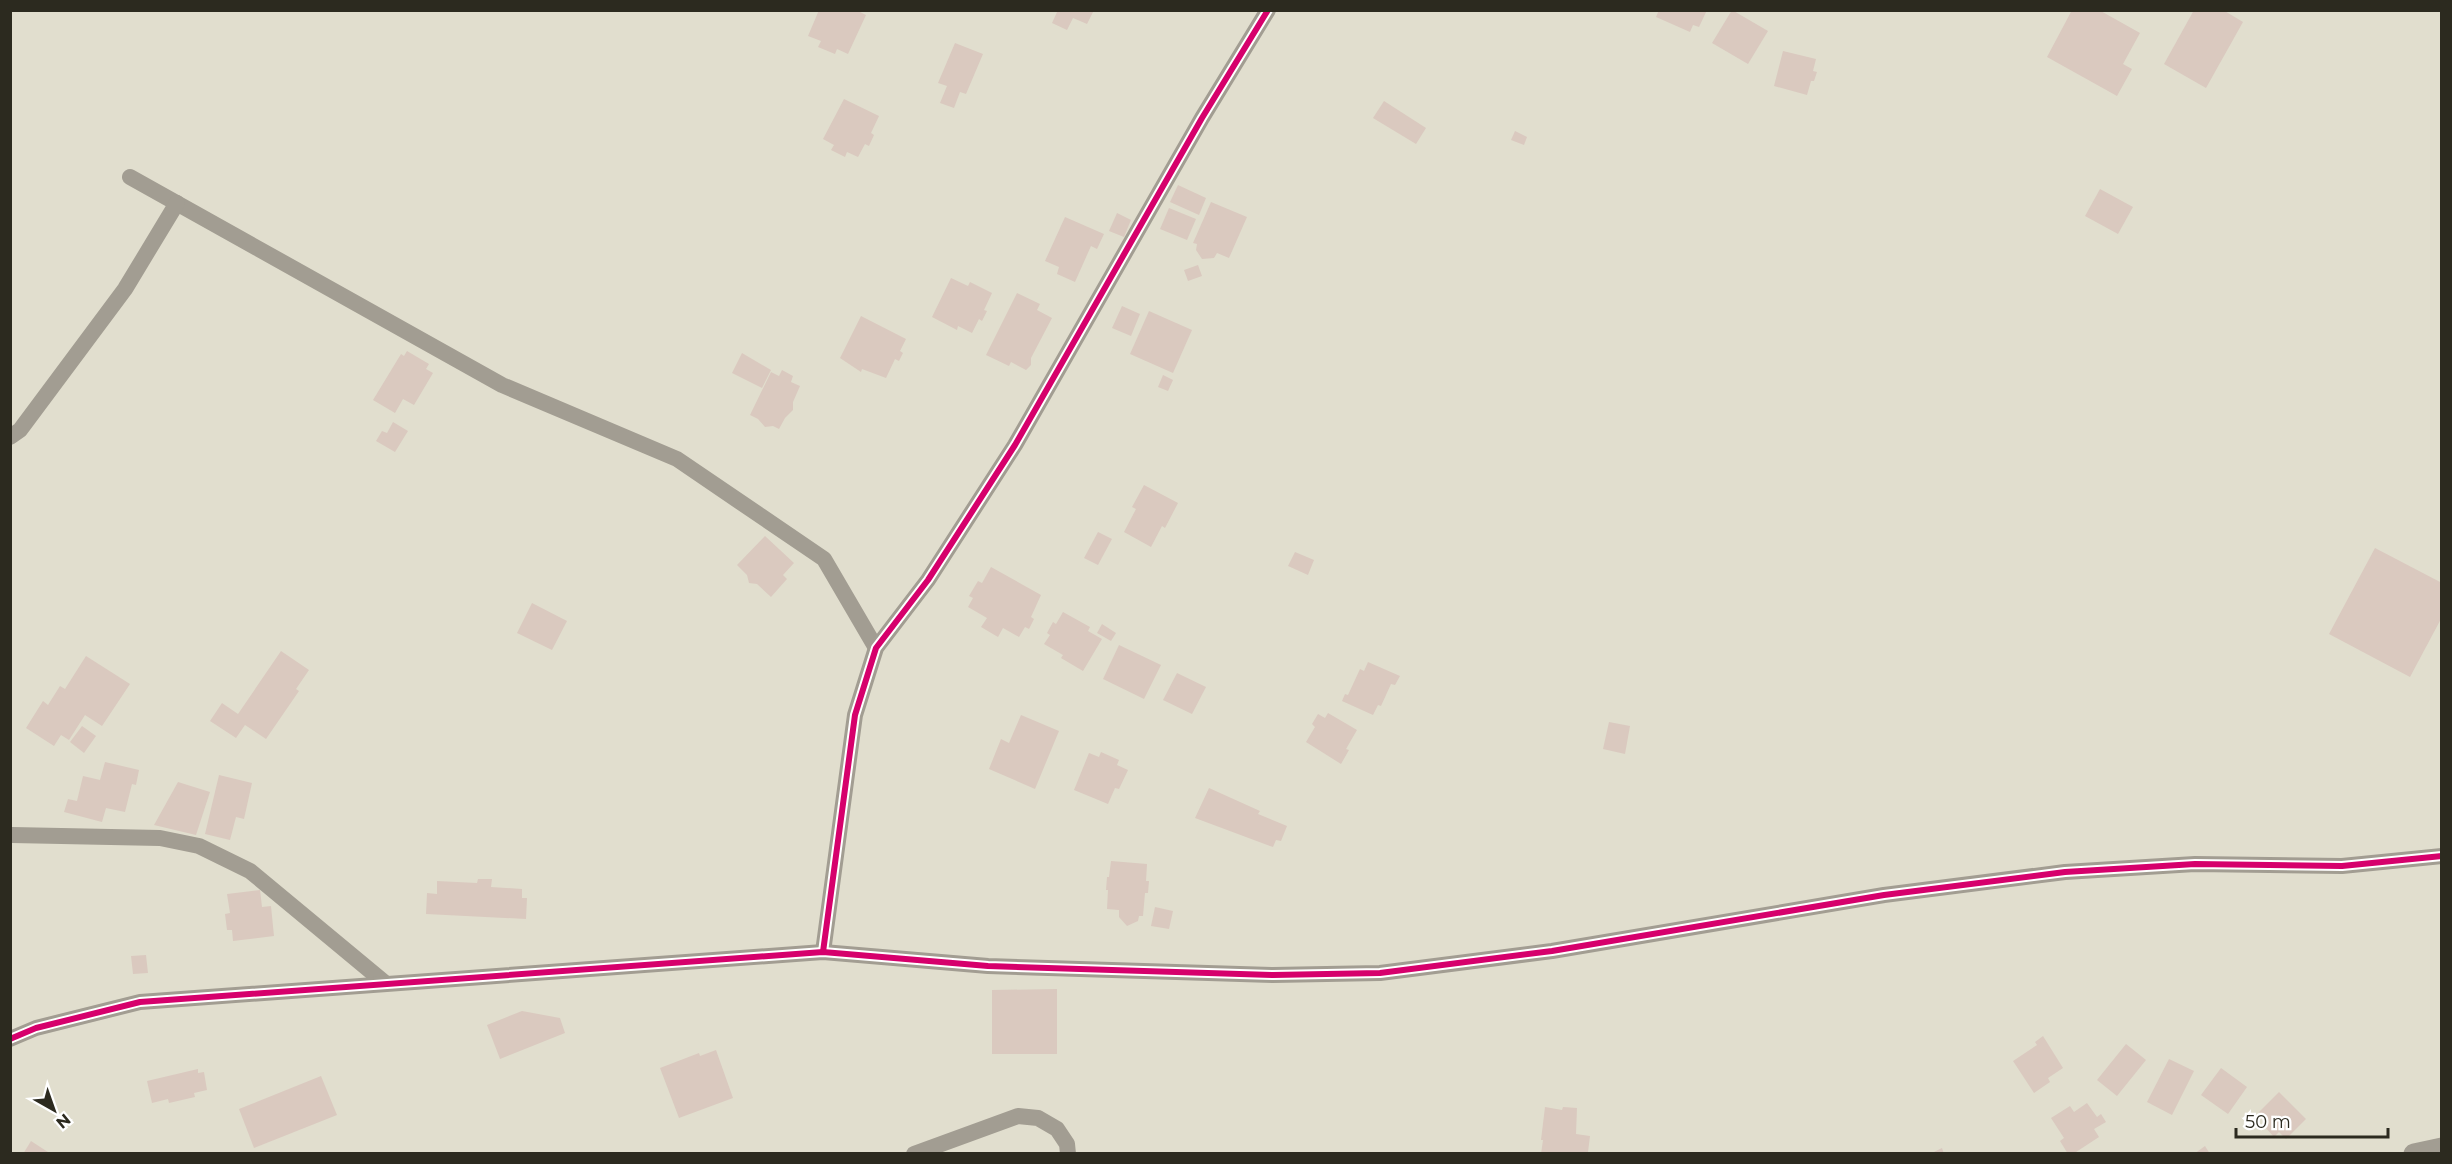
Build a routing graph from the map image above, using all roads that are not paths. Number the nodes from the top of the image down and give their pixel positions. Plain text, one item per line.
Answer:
1 (1268, 10) edge
2 (130, 177) dead end
3 (177, 203) junction
4 (10, 437) edge
5 (876, 648) junction
6 (12, 835) edge
7 (2442, 856) edge
8 (823, 952) junction
9 (385, 983) junction
10 (10, 1039) edge
11 (2442, 1148) edge
12 (914, 1154) edge
13 (1068, 1154) edge
14 (2414, 1154) edge

1 - 5 street
2 - 3 street
3 - 4 street
3 - 5 street
5 - 8 street
6 - 9 street
7 - 8 street
8 - 9 street
9 - 10 street
11 - 14 street
12 - 13 street

